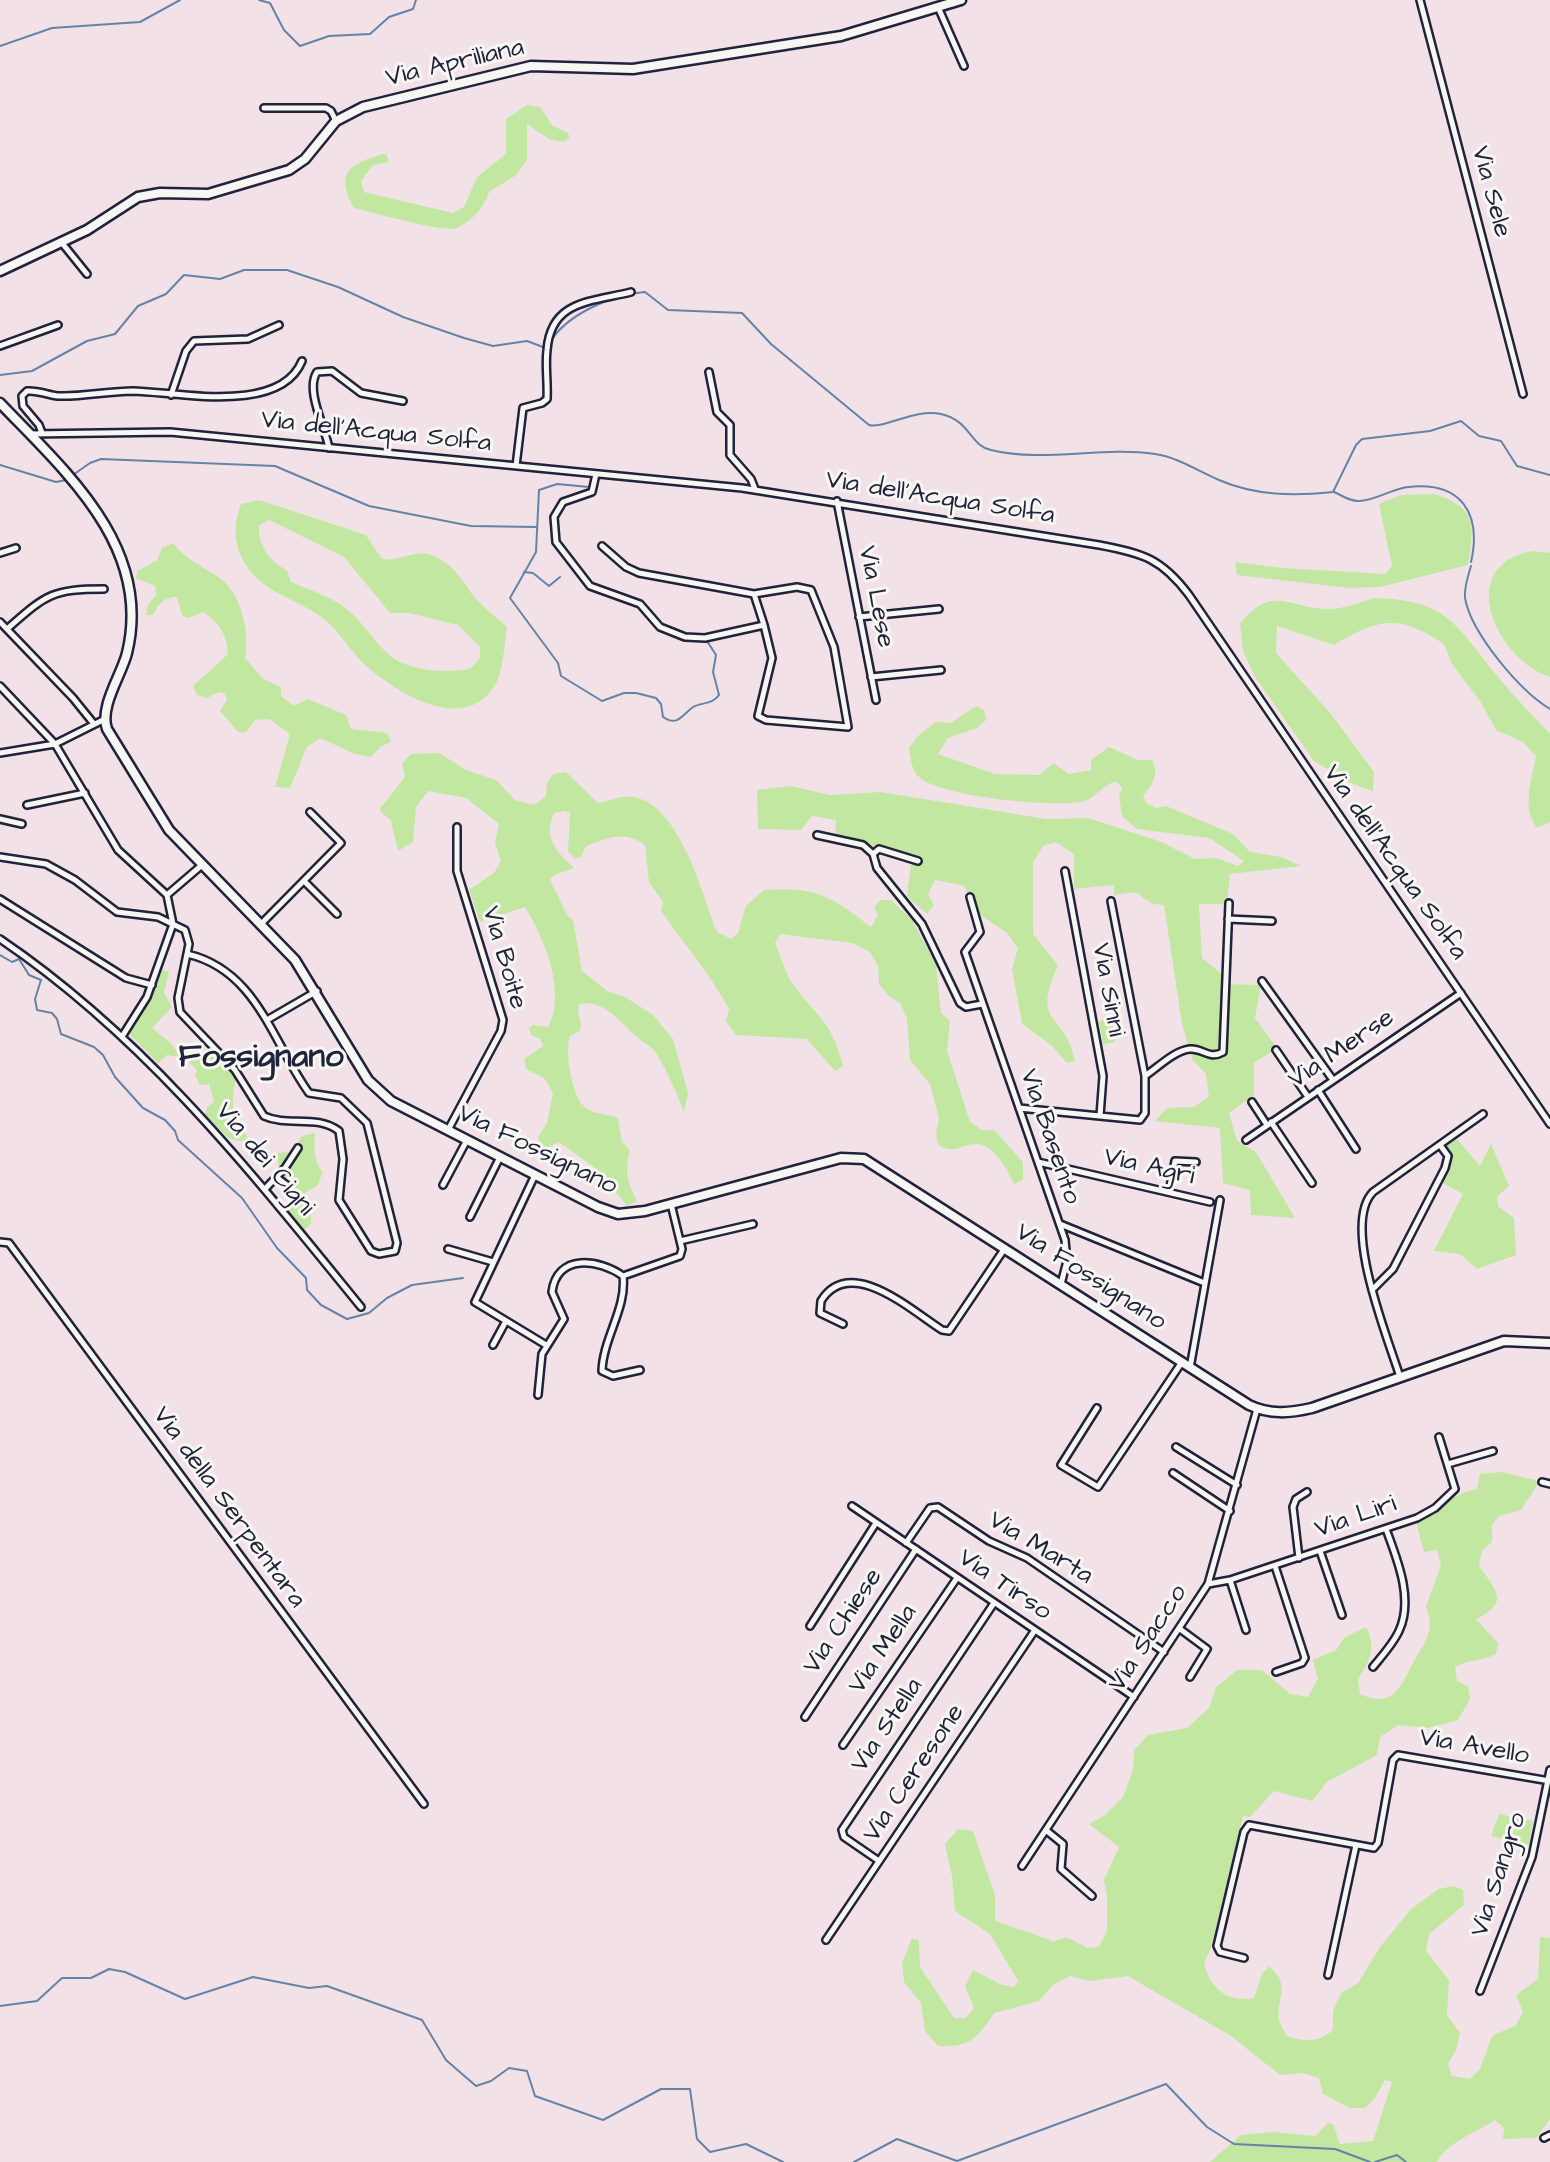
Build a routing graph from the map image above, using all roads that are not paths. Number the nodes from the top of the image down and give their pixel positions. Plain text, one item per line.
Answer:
1 (961, 0) edge
2 (1420, 0) edge
3 (938, 7) junction
4 (964, 66) dead end
5 (264, 108) dead end
6 (336, 121) junction
7 (62, 243) junction
8 (0, 271) edge
9 (87, 274) dead end
10 (631, 292) dead end
11 (58, 325) dead end
12 (279, 325) dead end
13 (0, 346) edge
14 (302, 361) dead end
15 (709, 372) dead end
16 (1523, 394) dead end
17 (171, 395) junction
18 (403, 401) dead end
19 (0, 403) edge
20 (42, 433) junction
21 (30, 434) junction
22 (329, 448) junction
23 (516, 466) junction
24 (596, 474) junction
25 (755, 489) junction
26 (836, 501) junction
27 (602, 546) dead end
28 (16, 548) dead end
29 (0, 553) edge
30 (104, 589) dead end
31 (754, 594) junction
32 (939, 609) dead end
33 (859, 617) junction
34 (0, 622) edge
35 (764, 625) junction
36 (7, 629) junction
37 (941, 670) dead end
38 (871, 677) junction
39 (0, 686) edge
40 (876, 700) dead end
41 (105, 719) junction
42 (94, 724) junction
43 (55, 744) junction
44 (0, 753) edge
45 (85, 793) junction
46 (27, 805) dead end
47 (310, 813) dead end
48 (0, 819) edge
49 (22, 824) dead end
50 (457, 827) dead end
51 (817, 835) dead end
52 (873, 854) junction
53 (0, 857) edge
54 (918, 861) dead end
55 (202, 865) junction
56 (1065, 872) dead end
57 (304, 881) junction
58 (167, 895) junction
59 (970, 897) dead end
60 (0, 899) edge
61 (1111, 901) dead end
62 (1229, 903) dead end
63 (337, 914) dead end
64 (1228, 919) junction
65 (1272, 921) dead end
66 (262, 923) junction
67 (173, 924) junction
68 (0, 939) edge
69 (187, 954) junction
70 (1262, 981) dead end
71 (152, 985) junction
72 (317, 991) junction
73 (1461, 993) junction
74 (982, 1004) junction
75 (267, 1020) junction
76 (123, 1035) junction
77 (1276, 1049) dead end
78 (1145, 1076) junction
79 (1333, 1080) junction
80 (1318, 1090) junction
81 (1308, 1097) junction
82 (1252, 1102) dead end
83 (1019, 1108) junction
84 (1483, 1114) dead end
85 (1100, 1116) junction
86 (1269, 1124) junction
87 (1550, 1124) edge
88 (448, 1130) junction
89 (467, 1140) junction
90 (1245, 1140) dead end
91 (1440, 1145) junction
92 (298, 1148) dead end
93 (1356, 1149) dead end
94 (500, 1157) junction
95 (1038, 1162) junction
96 (1196, 1162) dead end
97 (535, 1175) junction
98 (276, 1177) junction
99 (1312, 1183) dead end
100 (443, 1185) dead end
101 (288, 1186) dead end
102 (265, 1188) junction
103 (1169, 1192) junction
104 (1220, 1200) dead end
105 (1210, 1202) dead end
106 (671, 1204) junction
107 (470, 1217) dead end
108 (753, 1224) dead end
109 (1060, 1224) junction
110 (680, 1241) junction
111 (0, 1242) edge
112 (1006, 1248) junction
113 (448, 1249) dead end
114 (493, 1262) junction
115 (623, 1276) junction
116 (1202, 1282) dead end
117 (1061, 1284) junction
118 (1372, 1290) junction
119 (360, 1307) dead end
120 (506, 1321) junction
121 (843, 1324) dead end
122 (1550, 1343) edge
123 (493, 1345) dead end
124 (546, 1345) junction
125 (1182, 1362) junction
126 (1190, 1368) junction
127 (640, 1370) dead end
128 (1400, 1377) junction
129 (538, 1395) dead end
130 (1097, 1408) dead end
131 (1256, 1409) junction
132 (1439, 1437) dead end
133 (1176, 1447) dead end
134 (1493, 1451) dead end
135 (1448, 1464) junction
136 (1173, 1474) dead end
137 (1542, 1482) dead end
138 (1550, 1484) edge
139 (1237, 1485) junction
140 (1307, 1492) dead end
141 (852, 1506) dead end
142 (1230, 1511) junction
143 (876, 1523) junction
144 (1387, 1529) junction
145 (906, 1543) junction
146 (916, 1549) junction
147 (1320, 1551) junction
148 (1298, 1558) junction
149 (1275, 1566) junction
150 (957, 1578) junction
151 (1230, 1580) junction
152 (1208, 1584) junction
153 (994, 1603) junction
154 (1342, 1615) dead end
155 (810, 1626) dead end
156 (1180, 1629) junction
157 (1246, 1629) dead end
158 (1035, 1630) junction
159 (1164, 1652) junction
160 (1373, 1667) dead end
161 (1276, 1672) dead end
162 (1190, 1677) dead end
163 (1134, 1697) junction
164 (805, 1717) dead end
165 (843, 1745) dead end
166 (1550, 1770) edge
167 (1549, 1781) edge
168 (424, 1804) dead end
169 (1047, 1831) junction
170 (1356, 1845) junction
171 (879, 1861) junction
172 (1022, 1866) dead end
173 (1092, 1896) dead end
174 (826, 1940) dead end
175 (1244, 1958) dead end
176 (1328, 1975) dead end
177 (1480, 1991) dead end

1 - 3 street, Via Apriliana
2 - 16 street, Via Sele
3 - 4 street
3 - 6 street, Via Apriliana
5 - 6 street
6 - 7 street, Via Apriliana
7 - 8 street, Via Apriliana
7 - 9 street
10 - 23 street
11 - 13 street
12 - 17 street
14 - 17 street
15 - 25 street
17 - 20 street
18 - 22 street
19 - 21 street
20 - 21 street, Via dell'Acqua Solfa
20 - 22 street, Via dell'Acqua Solfa
21 - 41 street
22 - 23 street, Via dell'Acqua Solfa
23 - 24 street, Via dell'Acqua Solfa
24 - 25 street, Via dell'Acqua Solfa
24 - 35 street
25 - 26 street, Via dell'Acqua Solfa
26 - 33 street, Via Lese
26 - 73 street, Via dell'Acqua Solfa
27 - 31 street
28 - 29 street
30 - 36 street
31 - 35 street
31 - 35 street
32 - 33 street
33 - 38 street, Via Lese
34 - 36 street
36 - 42 street
37 - 38 street
38 - 40 street, Via Lese
39 - 43 street
41 - 42 street
41 - 55 street, Via Fossignano
42 - 43 street
43 - 44 street
43 - 45 street
45 - 46 street
45 - 58 street
47 - 57 street
48 - 49 street
50 - 88 street, Via Boite
51 - 52 street
52 - 54 street
52 - 74 street
53 - 67 street
55 - 58 street
55 - 66 street, Via Fossignano
56 - 85 street, Via Sinni
57 - 63 street
57 - 66 street
58 - 67 street
59 - 74 street, Via Basento
60 - 71 street
61 - 78 street, Via Sinni
62 - 64 street
64 - 65 street
64 - 78 street
66 - 72 street, Via Fossignano
67 - 69 street
67 - 71 street
68 - 76 street, Via dei Cigni
69 - 75 street
69 - 75 street
70 - 79 street
71 - 76 street
72 - 75 street
72 - 88 street, Via Fossignano
73 - 79 street, Via Merse
73 - 87 street, Via dell'Acqua Solfa
74 - 83 street, Via Basento
76 - 102 street, Via dei Cigni
77 - 81 street
78 - 85 street, Via Sinni
79 - 80 street, Via Merse
80 - 81 street, Via Merse
80 - 93 street
81 - 86 street, Via Merse
82 - 86 street
83 - 85 street
83 - 95 street, Via Basento
84 - 91 street
86 - 90 street, Via Merse
86 - 99 street
88 - 89 street, Via Fossignano
89 - 94 street, Via Fossignano
89 - 100 street
91 - 118 street
91 - 118 street
92 - 98 street
94 - 97 street, Via Fossignano
94 - 107 street
95 - 103 street, Via Agri
95 - 109 street, Via Basento
96 - 103 street
97 - 106 street, Via Fossignano
97 - 114 street
98 - 101 street
98 - 102 street
102 - 119 street, Via dei Cigni
103 - 105 street, Via Agri
104 - 126 street
106 - 110 street
106 - 112 street, Via Fossignano
108 - 110 street
109 - 116 street
109 - 117 street, Via Basento
110 - 115 street
111 - 168 street, Via della Serpentara
112 - 117 street, Via Fossignano
112 - 121 street
113 - 114 street
114 - 120 street
115 - 124 street
115 - 127 street
117 - 125 street, Via Fossignano
118 - 128 street
120 - 123 street
120 - 124 street
122 - 128 street, Via Fossignano
124 - 129 street
125 - 126 street, Via Fossignano
125 - 130 street
126 - 131 street, Via Fossignano
128 - 131 street, Via Fossignano
131 - 139 street, Via Sacco
132 - 135 street, Via Liri
133 - 139 street
134 - 135 street
135 - 144 street, Via Liri
136 - 142 street
137 - 138 street
139 - 142 street, Via Sacco
140 - 148 street
141 - 143 street, Via Tirso
142 - 152 street, Via Sacco
143 - 145 street, Via Tirso
143 - 155 street
144 - 147 street, Via Liri
144 - 160 street
145 - 146 street, Via Tirso
145 - 159 street, Via Marta
146 - 150 street, Via Tirso
146 - 164 street, Via Chiese
147 - 148 street, Via Liri
147 - 154 street
148 - 149 street, Via Liri
149 - 151 street, Via Liri
149 - 161 street
150 - 153 street, Via Tirso
150 - 165 street, Via Mella
151 - 152 street, Via Liri
151 - 157 street
152 - 156 street, Via Sacco
153 - 158 street, Via Tirso
153 - 171 street, Via Stella
156 - 159 street, Via Sacco
156 - 162 street
158 - 163 street, Via Tirso
158 - 171 street, Via Ceresone
159 - 163 street, Via Sacco
163 - 169 street, Via Sacco
166 - 167 street, Via Sangro
167 - 170 street, Via Avello
167 - 177 street, Via Sangro
169 - 172 street, Via Sacco
169 - 173 street
170 - 175 street
170 - 176 street
171 - 174 street, Via Ceresone

